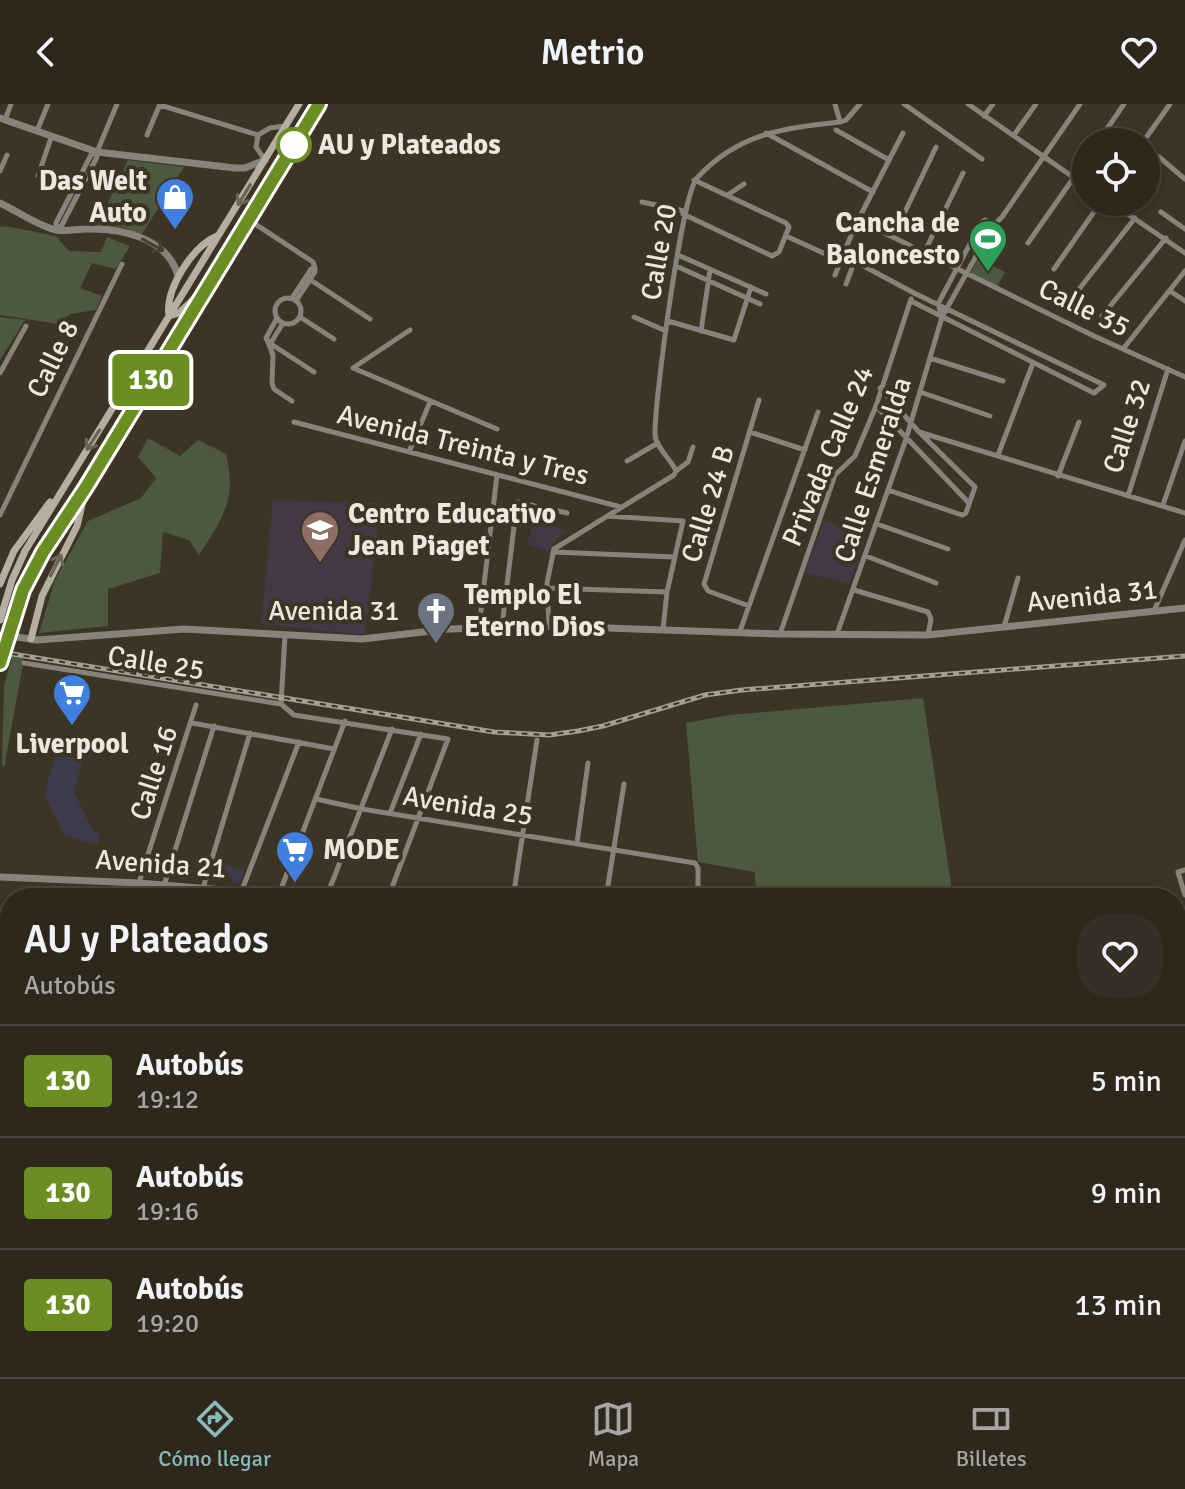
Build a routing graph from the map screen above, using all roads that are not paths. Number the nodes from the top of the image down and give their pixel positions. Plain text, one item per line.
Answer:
1 (11, 104) edge
2 (48, 104) edge
3 (117, 104) edge
4 (160, 104) edge
5 (299, 104) edge
6 (319, 104) edge
7 (835, 104) edge
8 (860, 104) edge
9 (904, 104) edge
10 (968, 104) edge
11 (993, 104) edge
12 (1036, 104) edge
13 (1080, 104) edge
14 (1124, 104) edge
15 (1170, 104) edge
16 (984, 116) junction
17 (2, 119) edge
18 (840, 122) junction
19 (286, 126) junction
20 (1108, 128) edge
21 (1153, 128) edge
22 (836, 130) dead end
23 (37, 132) junction
24 (766, 133) junction
25 (903, 133) dead end
26 (147, 135) dead end
27 (258, 135) junction
28 (1014, 135) junction
29 (51, 138) junction
30 (936, 147) dead end
31 (97, 152) junction
32 (7, 155) dead end
33 (1044, 157) junction
34 (1160, 158) edge
35 (982, 159) dead end
36 (265, 160) junction
37 (889, 160) junction
38 (0, 171) edge
39 (963, 173) dead end
40 (38, 176) dead end
41 (1072, 177) edge
42 (1185, 179) edge
43 (694, 180) junction
44 (1072, 181) edge
45 (744, 184) dead end
46 (873, 192) junction
47 (728, 195) junction
48 (642, 202) dead end
49 (0, 203) edge
50 (684, 212) junction
51 (1161, 212) dead end
52 (1091, 216) edge
53 (1132, 216) edge
54 (1135, 218) junction
55 (248, 220) junction
56 (860, 221) junction
57 (993, 226) junction
58 (1185, 229) edge
59 (56, 230) junction
60 (220, 236) junction
61 (786, 236) junction
62 (893, 237) junction
63 (1166, 238) junction
64 (1028, 243) dead end
65 (924, 253) junction
66 (1185, 253) edge
67 (678, 255) junction
68 (842, 258) junction
69 (855, 260) junction
70 (122, 264) dead end
71 (676, 266) junction
72 (956, 268) junction
73 (1054, 269) dead end
74 (710, 270) junction
75 (1185, 271) edge
76 (967, 274) junction
77 (835, 275) dead end
78 (178, 276) junction
79 (308, 279) junction
80 (707, 280) junction
81 (846, 284) dead end
82 (208, 285) junction
83 (751, 287) junction
84 (1170, 291) junction
85 (914, 293) junction
86 (1076, 293) dead end
87 (766, 294) dead end
88 (746, 296) junction
89 (294, 300) junction
90 (911, 301) junction
91 (1185, 301) edge
92 (760, 304) dead end
93 (938, 304) junction
94 (947, 308) junction
95 (169, 316) junction
96 (1102, 316) dead end
97 (300, 317) junction
98 (634, 317) dead end
99 (942, 317) junction
100 (370, 319) dead end
101 (280, 321) junction
102 (668, 321) junction
103 (26, 326) dead end
104 (410, 330) dead end
105 (666, 331) junction
106 (701, 331) junction
107 (334, 339) dead end
108 (268, 342) junction
109 (1123, 349) junction
110 (930, 358) junction
111 (1033, 362) junction
112 (1168, 369) junction
113 (314, 372) dead end
114 (0, 373) edge
115 (1185, 377) edge
116 (1003, 381) dead end
117 (880, 388) junction
118 (920, 392) junction
119 (759, 400) dead end
120 (292, 401) dead end
121 (430, 402) junction
122 (876, 406) junction
123 (818, 412) dead end
124 (990, 416) dead end
125 (294, 422) dead end
126 (1079, 422) dead end
127 (911, 423) junction
128 (497, 429) dead end
129 (750, 432) junction
130 (919, 432) junction
131 (906, 439) junction
132 (1185, 441) edge
133 (658, 443) junction
134 (693, 447) dead end
135 (805, 450) junction
136 (409, 452) junction
137 (998, 455) junction
138 (627, 461) dead end
139 (676, 471) junction
140 (497, 475) junction
141 (1058, 476) junction
142 (86, 487) junction
143 (62, 488) junction
144 (888, 490) junction
145 (1128, 496) junction
146 (969, 504) junction
147 (1163, 505) junction
148 (622, 507) junction
149 (567, 513) dead end
150 (1185, 513) edge
151 (0, 515) edge
152 (607, 516) junction
153 (877, 524) junction
154 (1185, 540) edge
155 (948, 549) dead end
156 (553, 552) junction
157 (866, 556) junction
158 (674, 557) junction
159 (1018, 578) dead end
160 (936, 583) dead end
161 (0, 584) edge
162 (547, 588) junction
163 (854, 590) junction
164 (667, 592) junction
165 (749, 606) junction
166 (1185, 608) edge
167 (1154, 611) junction
168 (0, 620) edge
169 (502, 626) junction
170 (549, 626) junction
171 (479, 627) junction
172 (1004, 628) junction
173 (663, 629) junction
174 (740, 631) junction
175 (780, 634) junction
176 (837, 634) junction
177 (285, 635) junction
178 (928, 635) junction
179 (0, 636) edge
180 (31, 639) junction
181 (0, 663) edge
182 (24, 663) dead end
183 (281, 704) junction
184 (196, 705) dead end
185 (345, 721) junction
186 (192, 723) junction
187 (214, 726) junction
188 (392, 729) junction
189 (250, 733) junction
190 (421, 734) junction
191 (537, 740) dead end
192 (299, 742) junction
193 (334, 749) junction
194 (588, 763) dead end
195 (624, 784) dead end
196 (316, 799) junction
197 (362, 809) junction
198 (390, 813) junction
199 (418, 818) junction
200 (524, 835) junction
201 (577, 843) junction
202 (614, 850) junction
203 (0, 877) edge
204 (139, 883) junction
205 (164, 885) junction
206 (203, 887) junction
207 (137, 888) edge
208 (163, 888) edge
209 (208, 888) edge
210 (242, 888) edge
211 (282, 888) edge
212 (330, 888) edge
213 (392, 888) edge
214 (515, 888) edge
215 (608, 888) edge
216 (698, 888) edge

1 - 17 street
2 - 23 street
3 - 31 street
4 - 26 street
4 - 27 street
5 - 19 main road
6 - 55 main road
7 - 18 street
8 - 18 street
9 - 35 street
10 - 16 street
11 - 16 street
12 - 28 street
13 - 33 street
14 - 20 street
15 - 21 street
16 - 28 street
17 - 23 street
18 - 24 street, Calle 20
19 - 27 street
19 - 36 main road
22 - 37 street
23 - 29 street
24 - 43 street, Calle 20
24 - 46 street
25 - 37 street
27 - 36 street
28 - 33 street
29 - 31 street
29 - 40 street
30 - 62 street
31 - 36 street
31 - 59 street
32 - 38 street
33 - 41 street
33 - 57 street
34 - 42 street
36 -> 60 main road
37 - 46 street
39 - 65 street
43 - 47 street
43 - 50 street, Calle 20
44 - 64 street
45 - 47 street
46 - 56 street
47 - 61 street
48 - 50 street
49 - 59 street
50 - 61 street
50 - 67 street, Calle 20
51 - 58 street
52 - 73 street
53 - 54 street
54 - 63 street
54 - 86 street
55 - 79 street
55 - 82 main road
56 - 62 street, Calle 35
56 - 68 street
57 - 72 street
57 - 76 street, Calle Esmeralda
59 -> 78 street
60 - 78 main road
60 - 95 main road
61 - 68 street
62 - 65 street, Calle 35
63 - 66 street
63 - 96 street
65 - 72 street, Calle 35
67 - 71 street, Calle 20
67 - 74 street
68 - 69 street
68 - 77 street
69 - 81 street
69 - 85 street
70 - 151 street, Calle 8
71 - 80 street
71 - 102 street, Calle 20
72 - 76 street, Calle 35
72 - 93 street
74 - 80 street
74 - 83 street
75 - 84 street, Calle 32
76 - 94 street, Calle Esmeralda
76 - 109 street, Calle 35
78 - 95 main road
79 - 89 street
79 - 100 street
80 - 88 street
80 - 106 street
82 - 95 main road
82 - 142 main road
83 - 87 street
83 - 88 street
84 - 91 street
84 - 109 street, Calle 32
85 - 90 street, Privada Calle 24
85 - 93 street
88 - 92 street
88 - 106 street
89 - 97 street
89 - 101 street
90 - 99 street
90 - 117 street, Privada Calle 24
93 - 94 street
93 - 99 street
94 - 99 street, Calle Esmeralda
94 - 111 street
95 -> 143 main road
97 - 101 street
97 - 107 street
98 - 105 street
99 - 110 street, Calle Esmeralda
99 - 111 street
101 - 108 street
102 - 105 street, Calle 20
102 - 106 street
103 - 114 street, Calle 8
104 - 121 street
105 - 133 street, Calle 20
108 - 113 street
108 - 120 street
109 - 112 street, Calle 35
110 - 116 street
110 - 118 street, Calle Esmeralda
111 - 137 street
112 - 115 street, Calle 35
112 - 145 street, Calle 32
117 - 122 street, Privada Calle 24
117 - 127 street
118 - 124 street
118 - 127 street, Calle Esmeralda
119 - 129 street
121 - 128 street
121 - 136 street
122 - 131 street
122 - 175 street, Privada Calle 24
123 - 135 street
125 - 136 street, Avenida Treinta y Tres
126 - 141 street
127 - 130 street
127 - 131 street, Calle Esmeralda
129 - 135 street
129 - 165 street, Calle 24 B
130 - 137 street
130 - 146 street
131 - 144 street, Calle Esmeralda
131 - 146 street
132 - 147 street
133 - 138 street
133 - 139 street
134 - 139 street
135 - 165 street
136 - 140 street, Avenida Treinta y Tres
137 - 141 street
139 - 148 street
140 - 148 street, Avenida Treinta y Tres
140 - 171 street
141 - 145 street
180 -> 142 main road
142 - 181 main road
143 - 161 main road
143 - 168 main road
144 - 146 street
144 - 153 street, Calle Esmeralda
145 - 147 street
147 - 150 street
148 - 152 street
149 - 169 street
152 - 156 street
152 - 158 street, Avenida Treinta y Tres
153 - 155 street
153 - 157 street, Calle Esmeralda
154 - 167 street
156 - 158 street
156 - 162 street
157 - 160 street
157 - 163 street, Calle Esmeralda
158 - 164 street
159 - 172 street, Avenida 31
162 - 164 street
162 - 170 street
163 - 176 street, Calle Esmeralda
163 - 178 street
164 - 173 street
165 - 174 street
166 - 167 street, Avenida 31
167 - 172 street, Avenida 31
169 - 170 street, Avenida 31
169 - 171 street, Avenida 31
170 - 173 street, Avenida 31
171 - 177 street, Avenida 31
172 - 178 street, Avenida 31
173 - 174 street, Avenida 31
174 - 175 street, Avenida 31
175 - 176 street, Avenida 31
176 - 178 street, Avenida 31
177 - 180 street, Avenida 31
177 - 183 street
179 - 180 street, Avenida 31, bridge
182 - 183 street, Calle 25
183 - 185 street, Calle 25
184 - 186 street, Calle 16
185 - 188 street, Calle 25
185 - 193 street
186 - 187 street
186 - 204 street, Calle 16
187 - 189 street
187 - 205 street
188 - 190 street, Calle 25
188 - 197 street
189 - 192 street
189 - 206 street
190 - 198 street
190 - 199 street, Calle 25
191 - 200 street
192 - 193 street
192 - 210 street
193 - 196 street
194 - 201 street
195 - 202 street
196 - 197 street, Avenida 25
196 - 211 street
197 - 198 street, Avenida 25
197 - 212 street
198 - 199 street, Avenida 25
199 - 200 street, Avenida 25
199 - 213 street
200 - 201 street, Avenida 25
200 - 214 street
201 - 202 street, Avenida 25
202 - 215 street
202 - 216 street
203 - 204 street, Avenida 21
204 - 205 street, Avenida 21
204 - 207 street, Calle 16
205 - 206 street, Avenida 21
205 - 208 street
206 - 209 street, Avenida 21

